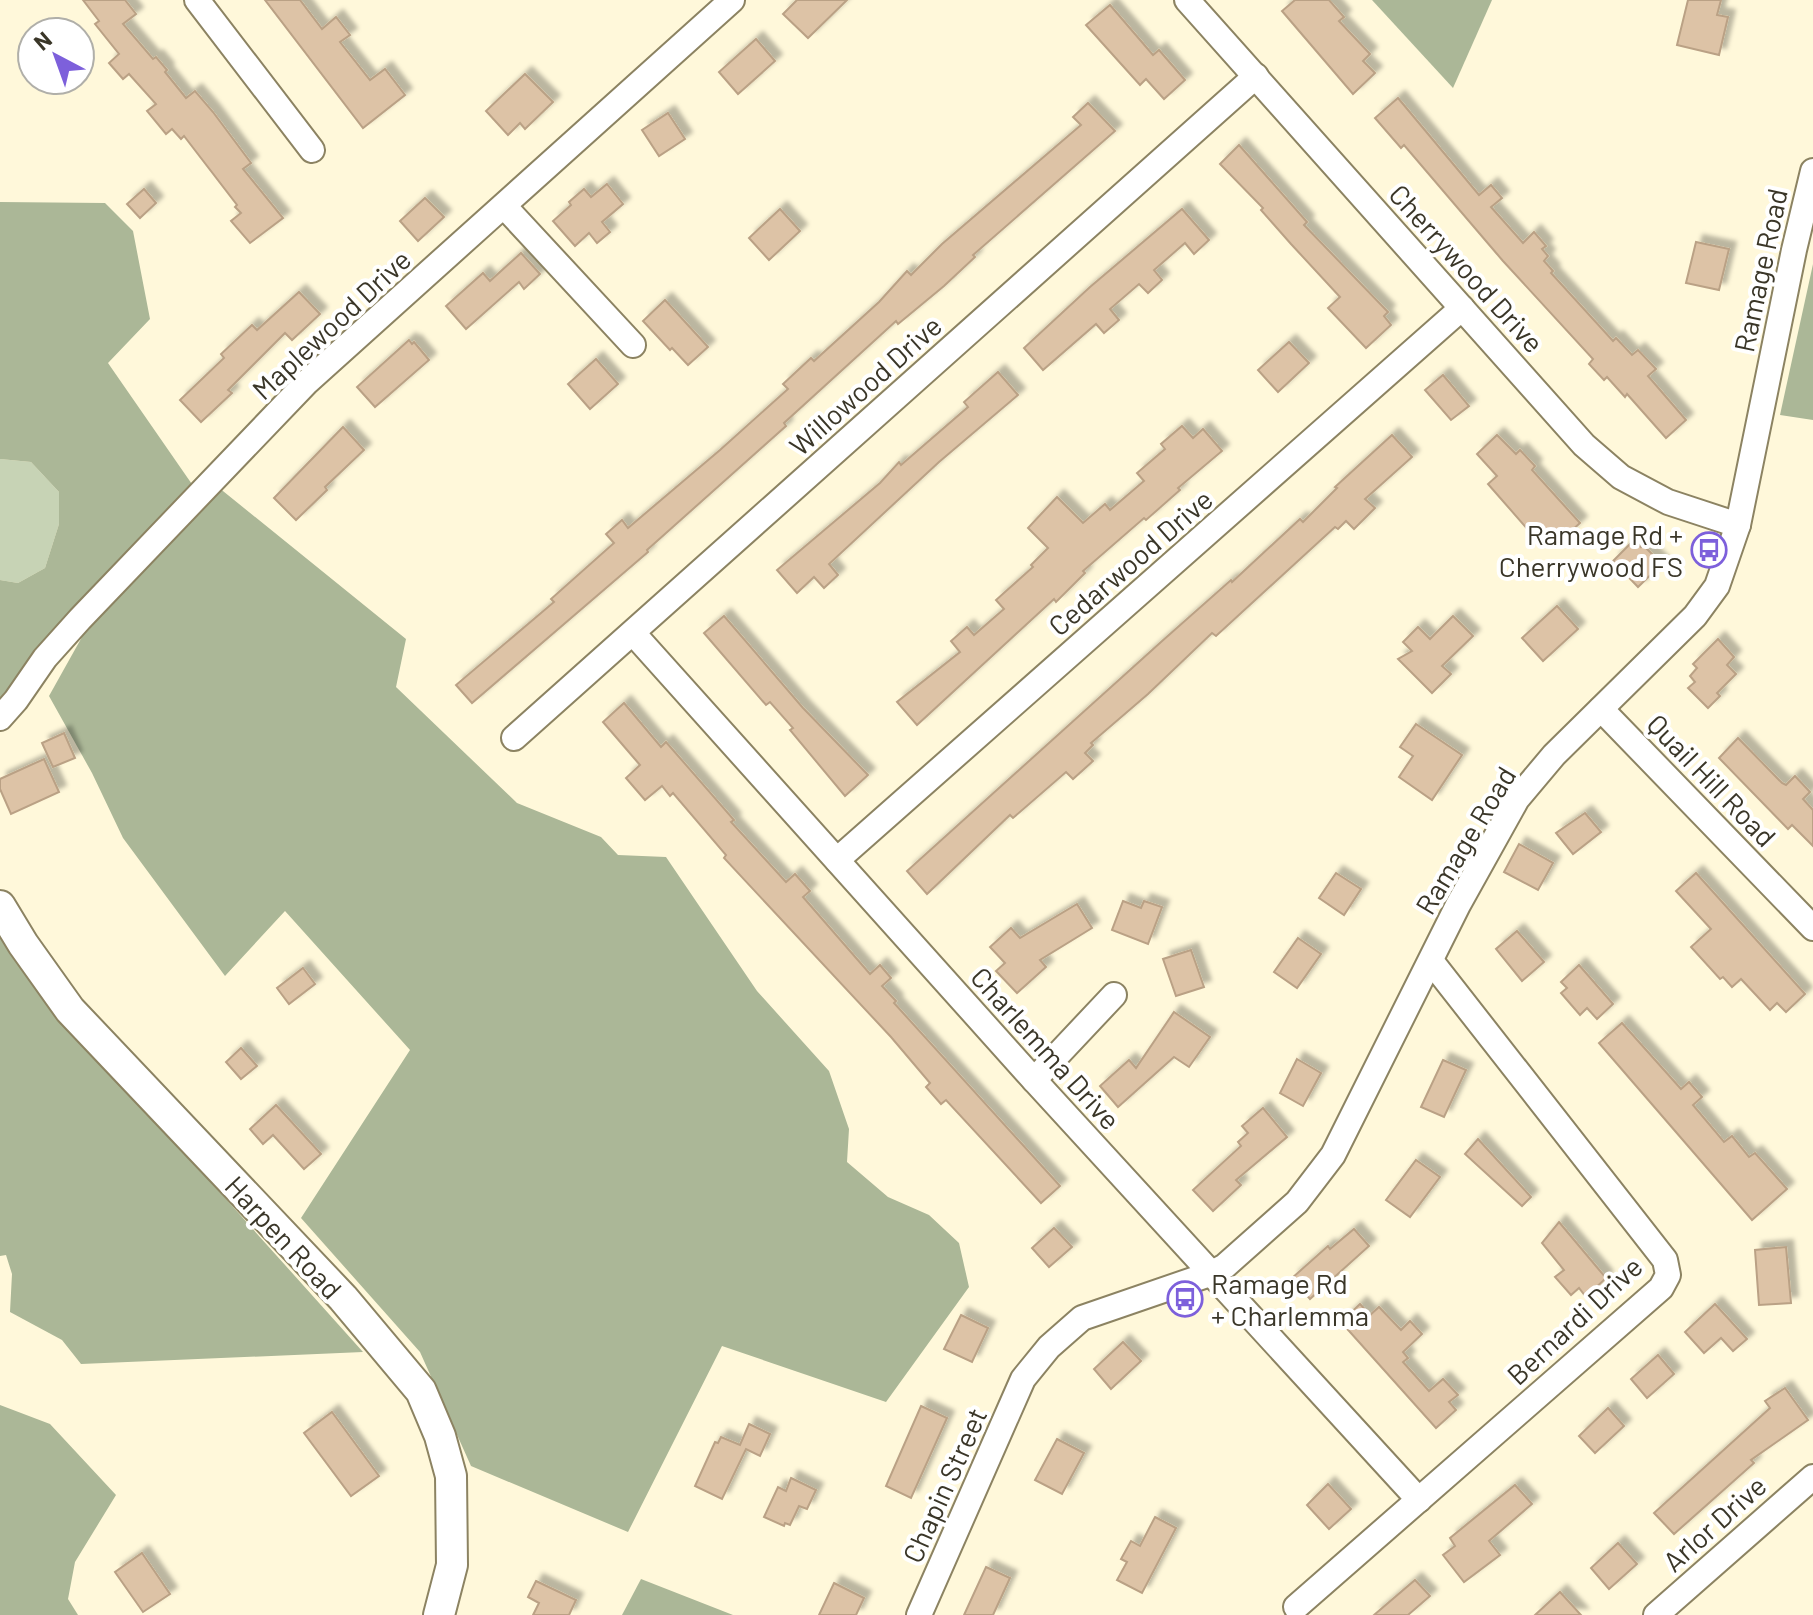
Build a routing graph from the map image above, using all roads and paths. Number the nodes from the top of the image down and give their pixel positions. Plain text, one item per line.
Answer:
1 (197, 0) edge
2 (732, 0) edge
3 (1187, 0) edge
4 (1256, 76) junction
5 (312, 150) dead end
6 (1813, 171) edge
7 (504, 206) junction
8 (1462, 308) junction
9 (633, 345) dead end
10 (1738, 525) junction
11 (633, 633) junction
12 (1601, 709) junction
13 (0, 718) edge
14 (514, 738) dead end
15 (837, 860) junction
16 (0, 906) edge
17 (1813, 928) edge
18 (1431, 961) junction
19 (1114, 995) dead end
20 (1034, 1080) junction
21 (1210, 1274) junction
22 (1023, 1379) joint
23 (1813, 1477) edge
24 (1419, 1500) junction
25 (1296, 1607) dead end
26 (439, 1615) edge
27 (919, 1615) edge
28 (1656, 1615) edge

1 - 5 street
2 - 7 street, Maplewood Drive
3 - 4 street, Cherrywood Drive
4 - 8 street, Cherrywood Drive
4 - 11 street, Willowood Drive
6 - 10 street, Ramage Road
7 - 9 street
7 - 13 street, Maplewood Drive
8 - 10 street, Cherrywood Drive
8 - 15 street, Cedarwood Drive
10 - 12 street, Ramage Road
11 - 14 street, Willowood Drive
11 - 15 street, Charlemma Drive
12 - 17 street, Quail Hill Road
12 - 18 street, Ramage Road
15 - 20 street, Charlemma Drive
16 - 26 street, Harpen Road
18 - 21 street, Ramage Road
18 - 24 street, Bernardi Drive
19 - 20 street
20 - 21 street, Charlemma Drive
21 - 22 street, Ramage Road
21 - 24 street, Charlemma Drive
22 - 27 street, Chapin Street
23 - 28 street, Arlor Drive
24 - 25 street, Bernardi Drive

